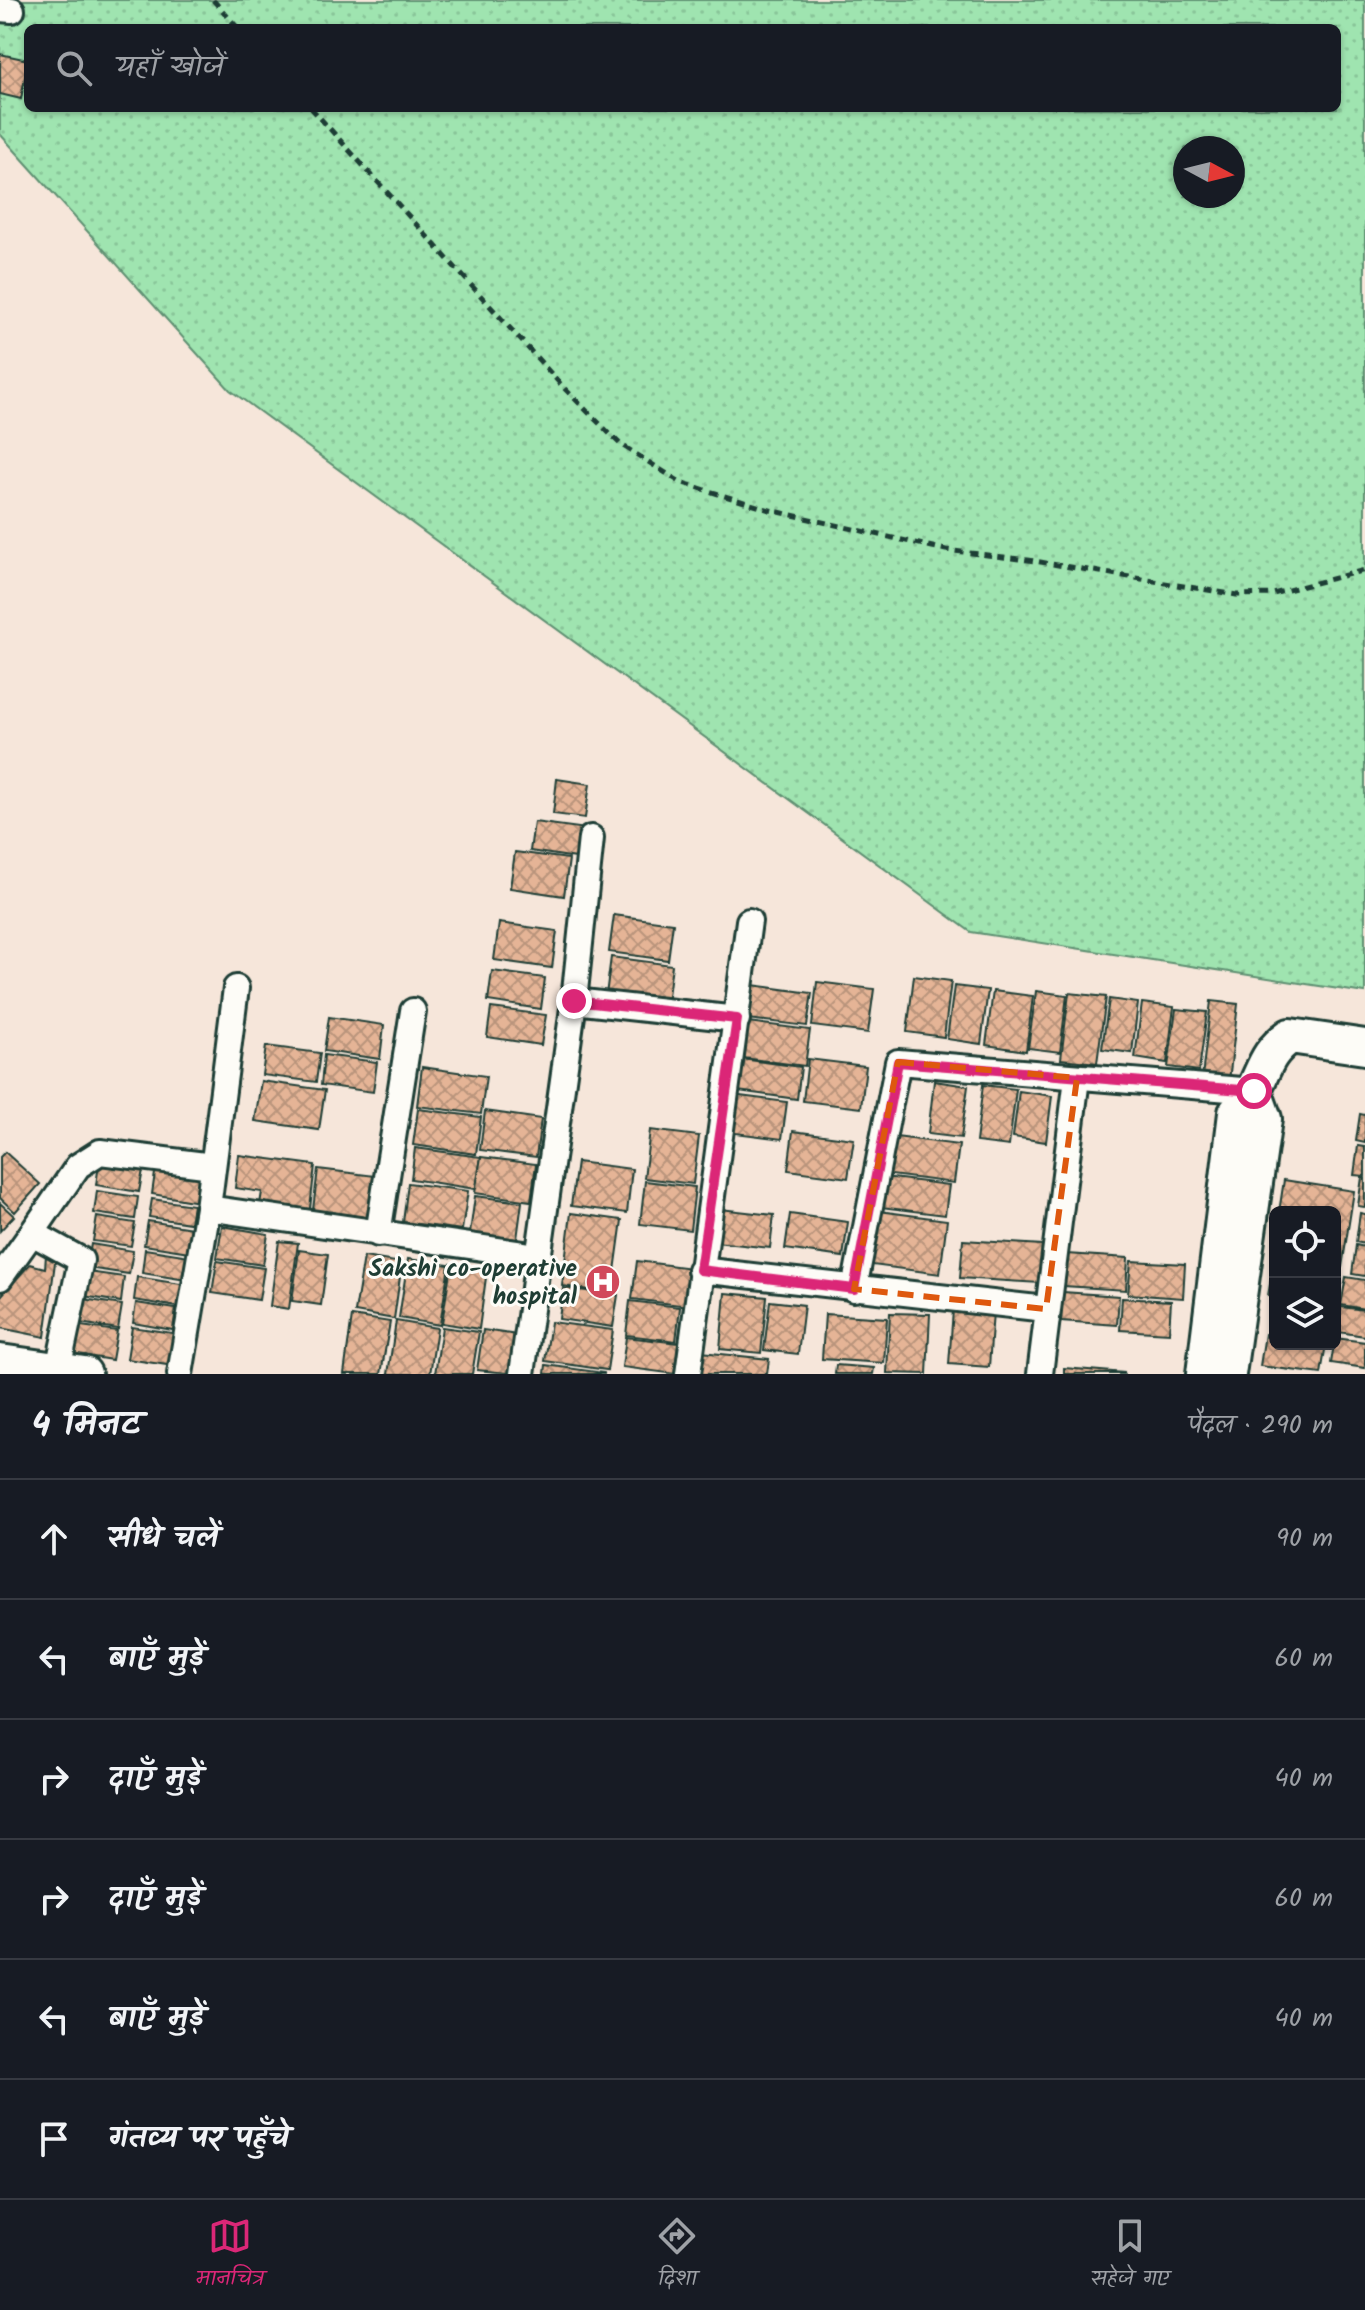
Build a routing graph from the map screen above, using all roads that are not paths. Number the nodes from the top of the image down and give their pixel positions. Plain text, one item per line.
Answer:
1 (591, 838) dead end
2 (749, 921) dead end
3 (236, 988) dead end
4 (574, 1001) junction
5 (413, 1011) dead end
6 (737, 1019) junction
7 (1365, 1047) edge
8 (1077, 1078) junction
9 (1254, 1091) junction
10 (213, 1166) junction
11 (208, 1208) junction
12 (32, 1233) junction
13 (378, 1234) junction
14 (538, 1256) junction
15 (700, 1270) junction
16 (0, 1278) edge
17 (854, 1289) junction
18 (1046, 1309) junction
19 (0, 1362) edge
20 (66, 1373) edge
21 (180, 1374) edge
22 (522, 1374) edge
23 (688, 1374) edge
24 (1040, 1374) edge
25 (1204, 1374) edge
26 (1228, 1374) edge

1 - 4 street
2 - 6 street
3 - 10 street
4 - 6 street
4 - 14 street
5 - 13 street
6 - 15 street
7 - 9 street
8 - 9 street
8 - 17 street
8 - 18 street
9 - 25 street
9 - 26 street
10 - 11 street
10 - 12 street
11 - 13 street
11 - 21 street
12 - 16 street
12 - 20 street
13 - 14 street
14 - 22 street
15 - 17 street
15 - 23 street
17 - 18 street
18 - 24 street
19 - 20 street

